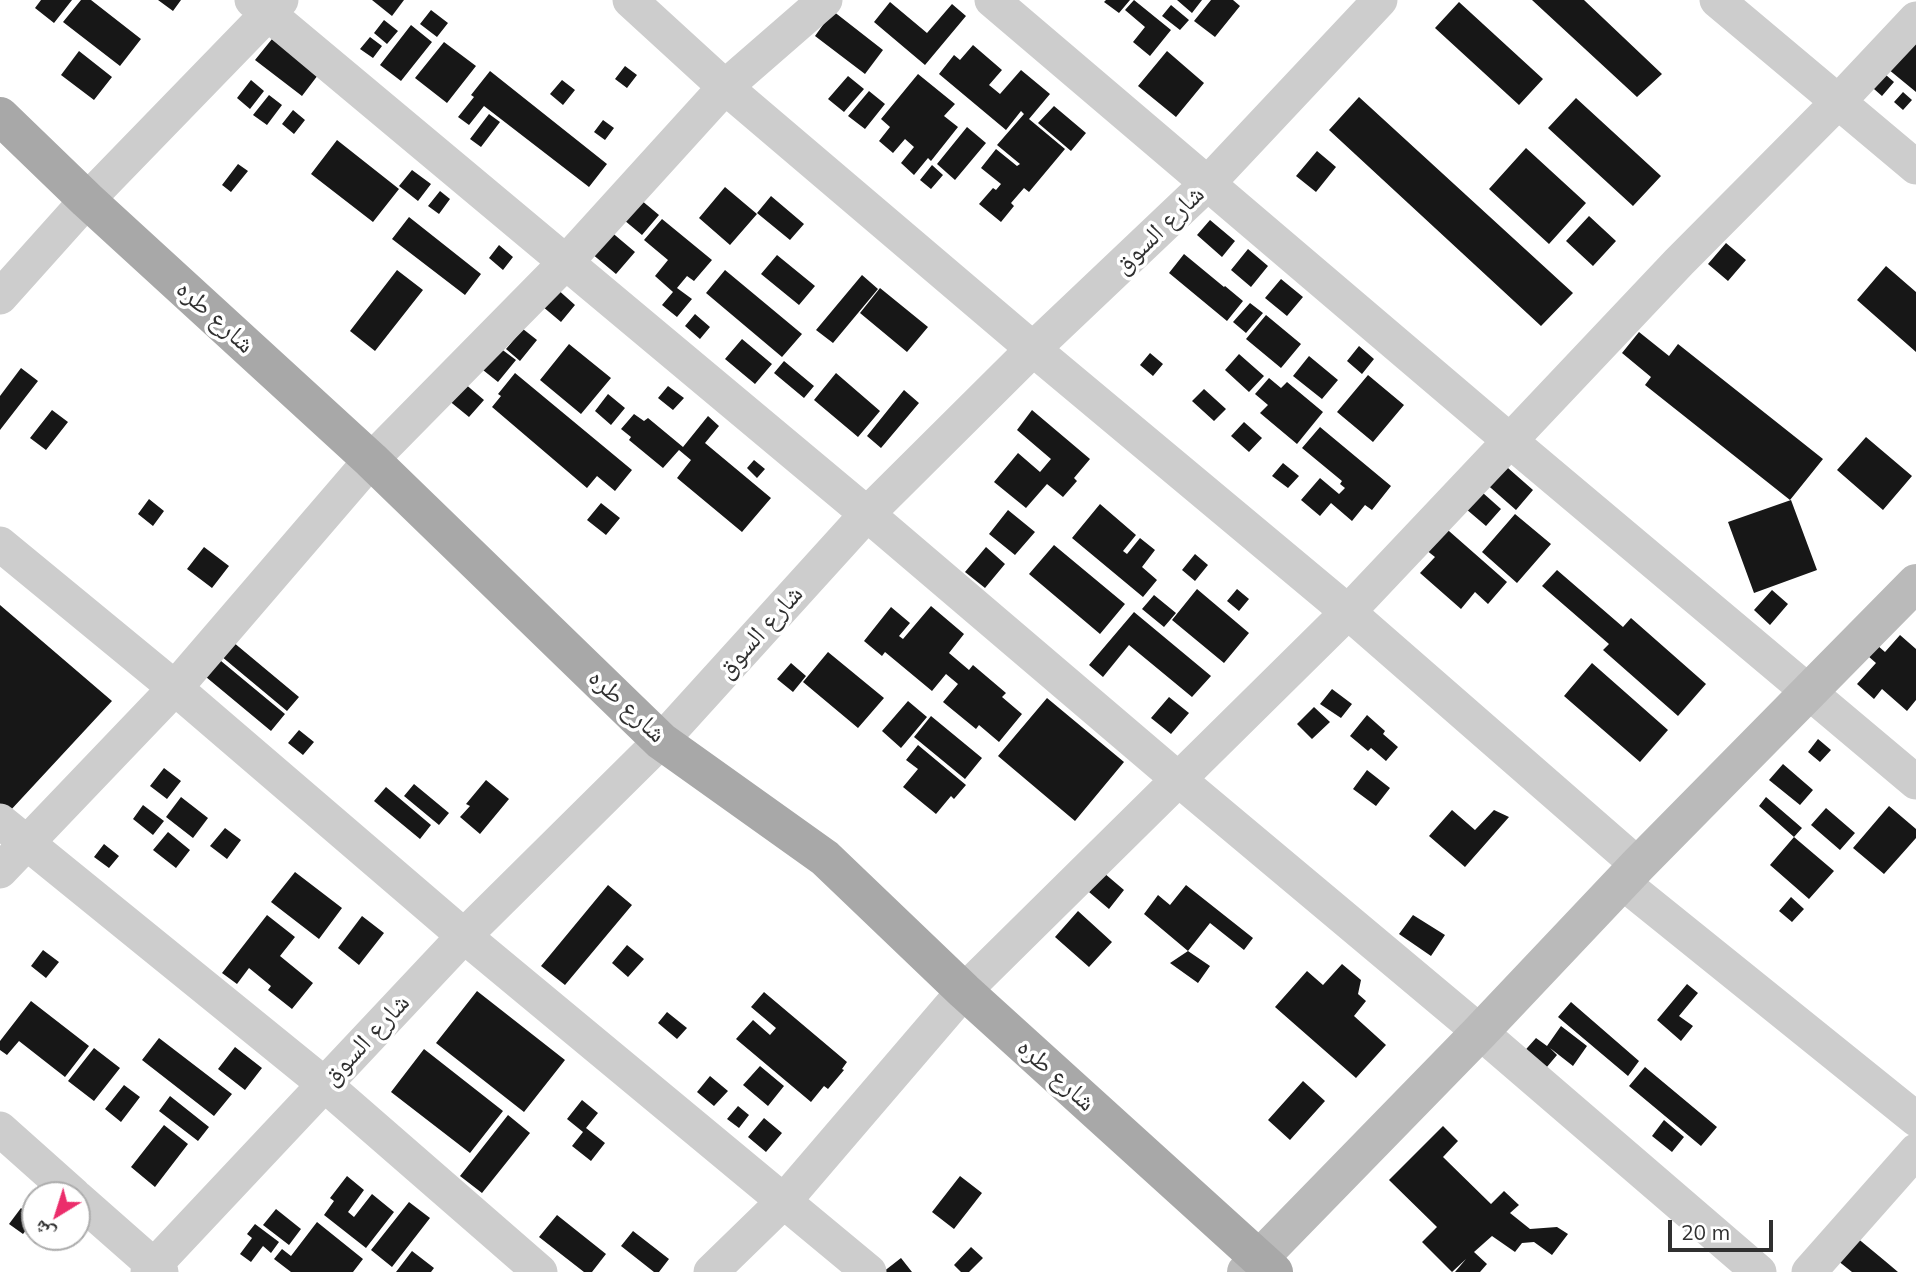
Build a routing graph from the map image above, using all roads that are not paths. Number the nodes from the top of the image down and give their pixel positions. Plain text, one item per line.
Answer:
1 (630, 0) edge
2 (825, 0) edge
3 (992, 0) edge
4 (1717, 0) edge
5 (1371, 3) edge
6 (267, 4) edge
7 (1916, 19) edge
8 (725, 87) junction
9 (1837, 103) junction
10 (0, 117) edge
11 (1916, 167) edge
12 (1208, 183) junction
13 (87, 200) junction
14 (566, 262) junction
15 (0, 298) edge
16 (1033, 349) junction
17 (1509, 440) junction
18 (372, 460) junction
19 (867, 514) junction
20 (0, 544) edge
21 (1916, 583) edge
22 (1348, 612) junction
23 (174, 688) junction
24 (1809, 692) junction
25 (661, 741) junction
26 (1178, 779) junction
27 (1916, 782) edge
28 (0, 821) edge
29 (26, 844) junction
30 (0, 871) edge
31 (1630, 873) junction
32 (464, 936) junction
33 (964, 991) junction
34 (1480, 1032) junction
35 (324, 1084) junction
36 (1916, 1119) edge
37 (0, 1129) edge
38 (1916, 1151) edge
39 (59, 1181) edge
40 (784, 1201) junction
41 (91, 1210) edge
42 (1260, 1267) edge
43 (154, 1270) edge
44 (540, 1272) edge
45 (711, 1272) edge
46 (869, 1272) edge
47 (1759, 1272) edge
48 (1809, 1272) edge

1 - 8 street
2 - 8 street
3 - 12 street
4 - 9 street
5 - 12 street, شارع السوق
6 - 13 street
6 - 14 street
7 - 9 street
8 - 14 street
8 - 16 street
9 - 11 street
9 - 17 street
10 - 13 main road, شارع طره
12 - 16 street, شارع السوق
12 - 17 street
13 - 15 street
13 - 18 main road, شارع طره
14 - 18 street
14 - 19 street
16 - 19 street, شارع السوق
16 - 22 street
17 - 22 street
17 - 24 street
18 - 23 street
18 - 25 main road, شارع طره
19 - 25 street, شارع السوق
19 - 26 street
20 - 23 street
21 - 24 street
22 - 26 street
22 - 31 street
23 - 29 street
23 - 32 street
24 - 27 street
24 - 31 street
25 - 32 street, شارع السوق
25 - 33 main road, شارع طره
26 - 33 street
26 - 34 street
28 - 29 street
29 - 30 street
29 - 35 street
31 - 34 street
31 - 36 street
32 - 35 street, شارع السوق
32 - 40 street
33 - 40 street
33 - 42 main road, شارع طره
34 - 42 street
34 - 47 street
35 - 43 street, شارع السوق
35 - 44 street
37 - 39 street
38 - 48 street
40 - 45 street
40 - 46 street
41 - 43 street

